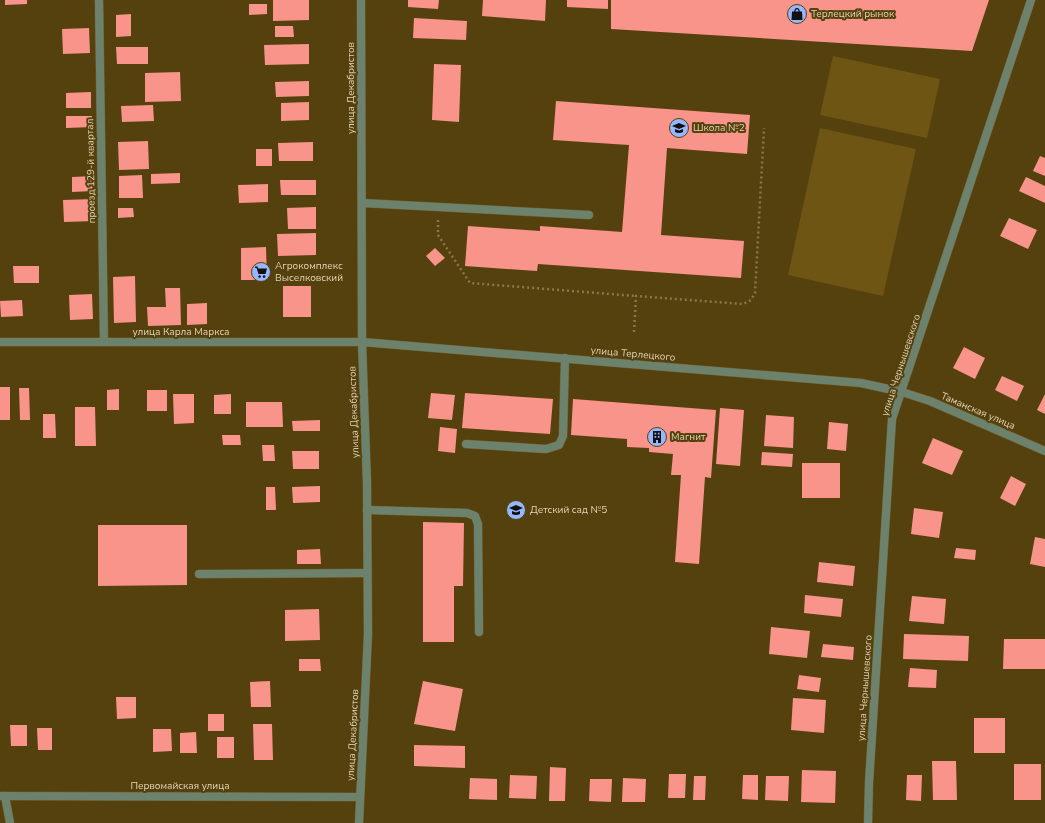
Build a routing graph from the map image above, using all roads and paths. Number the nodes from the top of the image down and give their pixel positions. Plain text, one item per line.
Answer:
1 (99, 0) edge
2 (361, 0) edge
3 (1030, 0) edge
4 (764, 128) dead end
5 (362, 203) junction
6 (438, 206) junction
7 (589, 215) dead end
8 (636, 296) junction
9 (634, 332) dead end
10 (0, 342) edge
11 (104, 342) junction
12 (362, 342) junction
13 (565, 358) junction
14 (902, 392) junction
15 (466, 444) dead end
16 (1045, 451) edge
17 (367, 510) junction
18 (367, 573) junction
19 (198, 574) dead end
20 (478, 632) dead end
21 (2, 796) edge
22 (359, 797) junction
23 (10, 823) edge
24 (359, 823) edge
25 (868, 823) edge

1 - 11 street, проезд 129-й квартал
2 - 5 street, улица Декабристов
3 - 14 street, улица Чернышевского
4 - 8 path
5 - 6 street
5 - 12 street, улица Декабристов
6 - 7 street
6 - 8 path
8 - 9 path
10 - 11 street, улица Карла Маркса
11 - 12 street, улица Карла Маркса
12 - 13 street, улица Терлецкого
12 - 17 street, улица Декабристов
13 - 14 street, улица Терлецкого
13 - 15 street
14 - 16 street, Таманская улица
14 - 25 street, улица Чернышевского
17 - 18 street, улица Декабристов
17 - 20 street
18 - 19 street
18 - 22 street, улица Декабристов
21 - 22 street, Первомайская улица
21 - 23 street
22 - 24 street, улица Декабристов

